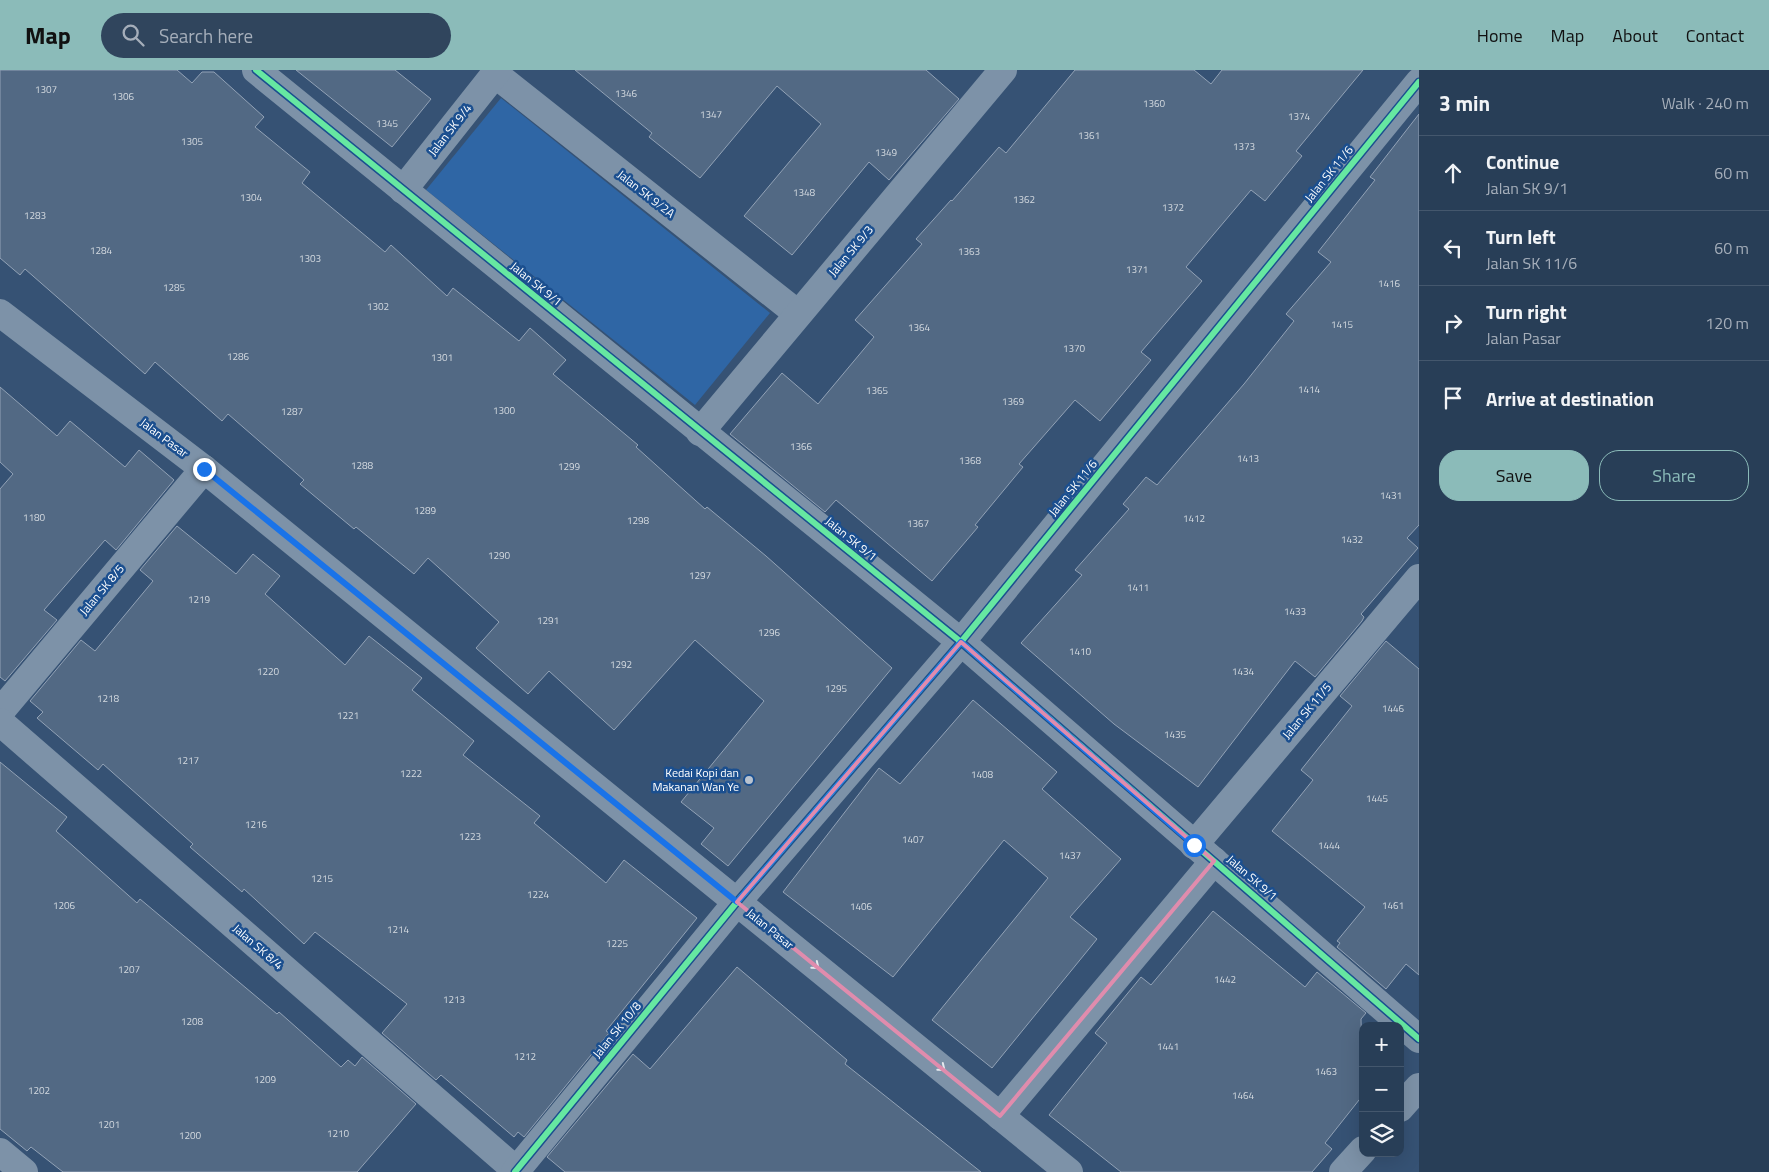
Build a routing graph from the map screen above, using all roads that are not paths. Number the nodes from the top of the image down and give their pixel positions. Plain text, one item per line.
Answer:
1 (256, 70) edge
2 (1003, 70) edge
3 (496, 72) edge
4 (1419, 82) edge
5 (403, 190) junction
6 (0, 313) edge
7 (798, 314) junction
8 (700, 432) junction
9 (204, 469) junction
10 (1419, 578) edge
11 (961, 642) junction
12 (0, 712) edge
13 (0, 722) edge
14 (1204, 853) junction
15 (737, 902) junction
16 (1419, 1039) edge
17 (1419, 1086) edge
18 (1404, 1103) edge
19 (1000, 1116) junction
20 (0, 1152) edge
21 (1359, 1154) edge
22 (24, 1172) edge
23 (516, 1172) edge
24 (1069, 1172) edge
25 (1343, 1172) edge

1 - 5 street, Jalan SK 9/1
2 - 7 street, Jalan SK 9/3
3 - 5 street, Jalan SK 9/4
3 - 7 street, Jalan SK 9/2A
4 - 11 street, Jalan SK 11/6
5 - 8 street, Jalan SK 9/1
6 - 9 street, Jalan Pasar
7 - 8 street, Jalan SK 9/3
8 - 11 street, Jalan SK 9/1
9 - 12 street, Jalan SK 8/5
9 - 15 street, Jalan Pasar
10 - 14 street, Jalan SK 11/5
11 - 14 street, Jalan SK 9/1
11 - 15 street, Jalan SK 11/6
13 - 23 street, Jalan SK 8/4
14 - 16 street, Jalan SK 9/1
14 - 19 street, Jalan SK 11/5
15 -> 19 street, Jalan Pasar
15 - 23 street, Jalan SK 10/8
17 - 18 street
19 - 24 street, Jalan Pasar
20 - 22 street
21 - 25 street

